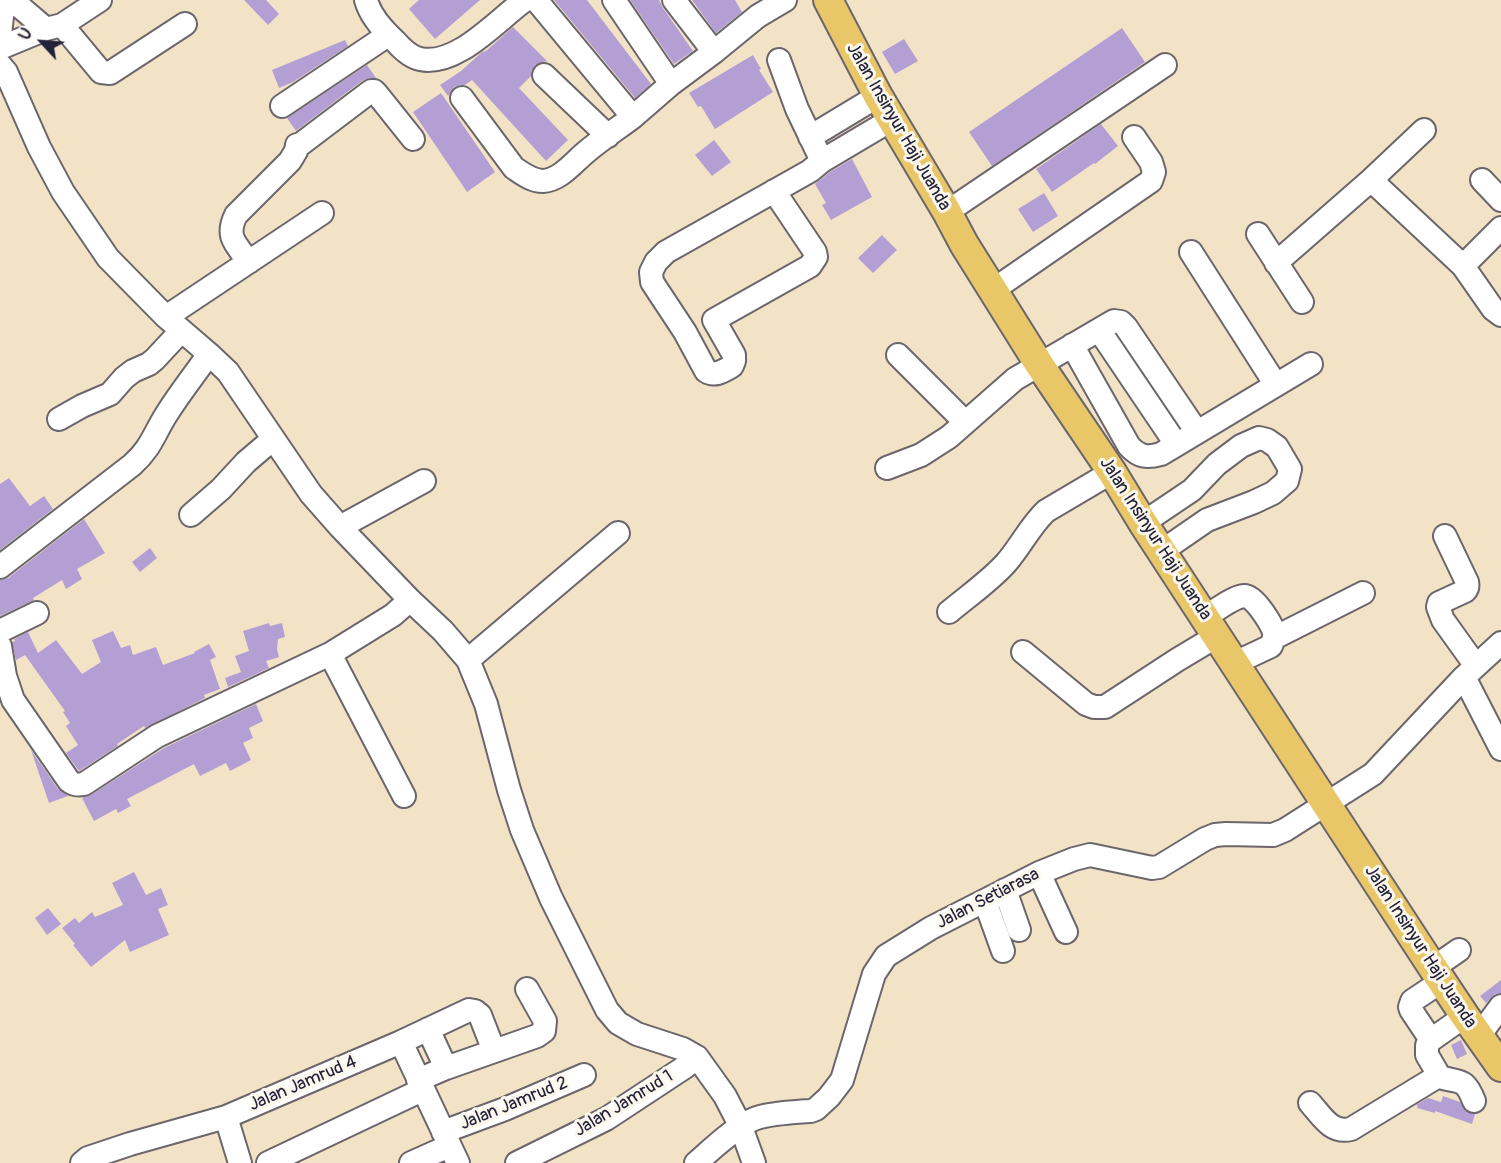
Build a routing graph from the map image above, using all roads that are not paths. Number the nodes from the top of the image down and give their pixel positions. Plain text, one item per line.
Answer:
1 (6, 0) edge
2 (12, 0) edge
3 (100, 0) edge
4 (366, 0) edge
5 (525, 0) edge
6 (536, 0) edge
7 (614, 0) edge
8 (674, 0) edge
9 (785, 0) edge
10 (828, 0) edge
11 (753, 8) edge
12 (185, 24) dead end
13 (54, 27) junction
14 (0, 35) edge
15 (388, 35) junction
16 (0, 48) edge
17 (714, 52) junction
18 (779, 60) dead end
19 (0, 65) edge
20 (1165, 65) dead end
21 (544, 75) dead end
22 (671, 84) junction
23 (462, 98) dead end
24 (282, 106) dead end
25 (885, 108) junction
26 (633, 117) junction
27 (1424, 130) dead end
28 (608, 136) junction
29 (1134, 137) dead end
30 (810, 138) junction
31 (412, 139) dead end
32 (822, 161) junction
33 (1371, 180) junction
34 (1482, 180) dead end
35 (774, 191) junction
36 (1501, 200) edge
37 (947, 212) junction
38 (322, 213) dead end
39 (1501, 228) edge
40 (1258, 234) dead end
41 (1191, 252) dead end
42 (249, 262) junction
43 (1276, 263) junction
44 (1463, 266) junction
45 (993, 290) junction
46 (1302, 302) dead end
47 (1501, 315) edge
48 (714, 320) junction
49 (174, 324) junction
50 (1099, 330) junction
51 (684, 332) junction
52 (1071, 345) junction
53 (209, 354) junction
54 (898, 355) dead end
55 (1039, 364) junction
56 (1311, 364) dead end
57 (1276, 385) junction
58 (59, 419) dead end
59 (965, 422) junction
60 (1197, 432) junction
61 (273, 439) junction
62 (1176, 444) junction
63 (887, 468) dead end
64 (1113, 472) junction
65 (424, 481) dead end
66 (1192, 490) junction
67 (191, 515) dead end
68 (1207, 520) junction
69 (1143, 523) junction
70 (340, 527) junction
71 (618, 533) dead end
72 (1445, 536) dead end
73 (1162, 551) junction
74 (0, 567) edge
75 (1363, 593) dead end
76 (410, 600) junction
77 (950, 612) dead end
78 (38, 613) dead end
79 (1211, 626) junction
80 (0, 631) edge
81 (1274, 638) junction
82 (1501, 643) edge
83 (0, 646) edge
84 (1023, 652) dead end
85 (330, 654) junction
86 (468, 660) junction
87 (1235, 663) junction
88 (1470, 672) junction
89 (4, 688) edge
90 (1501, 749) edge
91 (404, 796) dead end
92 (1326, 805) junction
93 (1039, 873) junction
94 (1005, 890) junction
95 (985, 901) junction
96 (1019, 930) dead end
97 (1066, 932) dead end
98 (1459, 950) dead end
99 (1003, 951) dead end
100 (1437, 974) junction
101 (527, 989) dead end
102 (1501, 1006) edge
103 (1472, 1026) junction
104 (428, 1029) junction
105 (1431, 1040) junction
106 (400, 1042) junction
107 (494, 1051) junction
108 (697, 1057) junction
109 (1501, 1067) edge
110 (446, 1068) junction
111 (584, 1075) dead end
112 (1437, 1076) junction
113 (420, 1085) junction
114 (1474, 1101) dead end
115 (1310, 1103) dead end
116 (226, 1117) junction
117 (741, 1127) junction
118 (450, 1147) edge
119 (83, 1162) edge
120 (240, 1163) edge
121 (268, 1163) edge
122 (411, 1163) edge
123 (517, 1163) edge
124 (696, 1163) edge
125 (754, 1163) edge

1 - 14 street
2 - 13 street
3 - 13 street
4 - 15 street
5 - 15 street
6 - 26 street
7 - 22 street
8 - 17 street
9 - 11 street
10 - 25 main road, Jalan Insinyur Haji Juanda
11 - 17 street
12 - 13 street
13 - 16 street
15 - 24 street
17 - 22 street
18 - 30 street
19 - 49 street
20 - 37 street
21 - 28 street
22 - 26 street
23 - 28 street
25 - 30 street
25 - 32 street
25 - 37 main road, Jalan Insinyur Haji Juanda
26 - 28 street
27 - 33 street
29 - 45 street
30 - 32 street
31 - 42 street
32 - 35 street
33 - 43 street
33 - 44 street
34 - 36 street
35 - 48 street
35 - 51 street
37 - 45 main road, Jalan Insinyur Haji Juanda
38 - 42 street
39 - 44 street
40 - 43 street
41 - 57 street
42 - 49 street
43 - 46 street
44 - 47 street
45 - 55 main road, Jalan Insinyur Haji Juanda
48 - 51 street
48 - 51 street
49 - 53 street
49 - 58 street
50 - 52 street
50 - 60 street
50 - 62 street
52 - 55 street
52 - 62 street
53 - 61 street
53 - 74 street
54 - 59 street
55 - 59 street
55 - 64 main road, Jalan Insinyur Haji Juanda
56 - 57 street
57 - 60 street
59 - 63 street
60 - 62 street
61 - 67 street
61 - 70 street
64 - 69 main road, Jalan Insinyur Haji Juanda
64 - 77 street
65 - 70 street
66 - 68 street
66 - 68 street
66 - 69 street
68 - 73 street
69 - 73 main road, Jalan Insinyur Haji Juanda
70 - 76 street
71 - 86 street
72 - 88 street
73 - 79 main road, Jalan Insinyur Haji Juanda
75 - 81 street
76 - 85 street
76 - 86 street
78 - 80 street
79 - 81 street
79 - 84 street
79 - 87 main road, Jalan Insinyur Haji Juanda
81 - 87 street
82 - 88 street, Jalan Setiarasa
83 - 89 street
85 - 89 street
85 - 91 street
86 - 108 street
87 - 92 main road, Jalan Insinyur Haji Juanda
88 - 90 street
88 - 92 street, Jalan Setiarasa
92 - 93 street, Jalan Setiarasa
92 - 100 main road, Jalan Insinyur Haji Juanda
93 - 94 street, Jalan Setiarasa
93 - 97 street
94 - 95 street, Jalan Setiarasa
94 - 96 street
95 - 99 street
95 - 117 street, Jalan Setiarasa
98 - 100 street
100 - 103 main road, Jalan Insinyur Haji Juanda
100 - 105 street
101 - 107 street
102 - 103 street
103 - 105 street
103 - 109 main road, Jalan Insinyur Haji Juanda
104 - 106 street, Jalan Jamrud 4
104 - 107 street, Jalan Jamrud 4
104 - 110 street
105 - 112 street
106 - 113 street
106 - 116 street, Jalan Jamrud 4
107 - 110 street
108 - 117 street
108 - 123 street, Jalan Jamrud 1
110 - 113 street
111 - 118 street, Jalan Jamrud 2
112 - 114 street
112 - 115 street
113 - 118 street
113 - 121 street
116 - 119 street, Jalan Jamrud 4
116 - 120 street
117 - 124 street, Jalan Setiarasa
117 - 125 street
118 - 122 street, Jalan Jamrud 2

